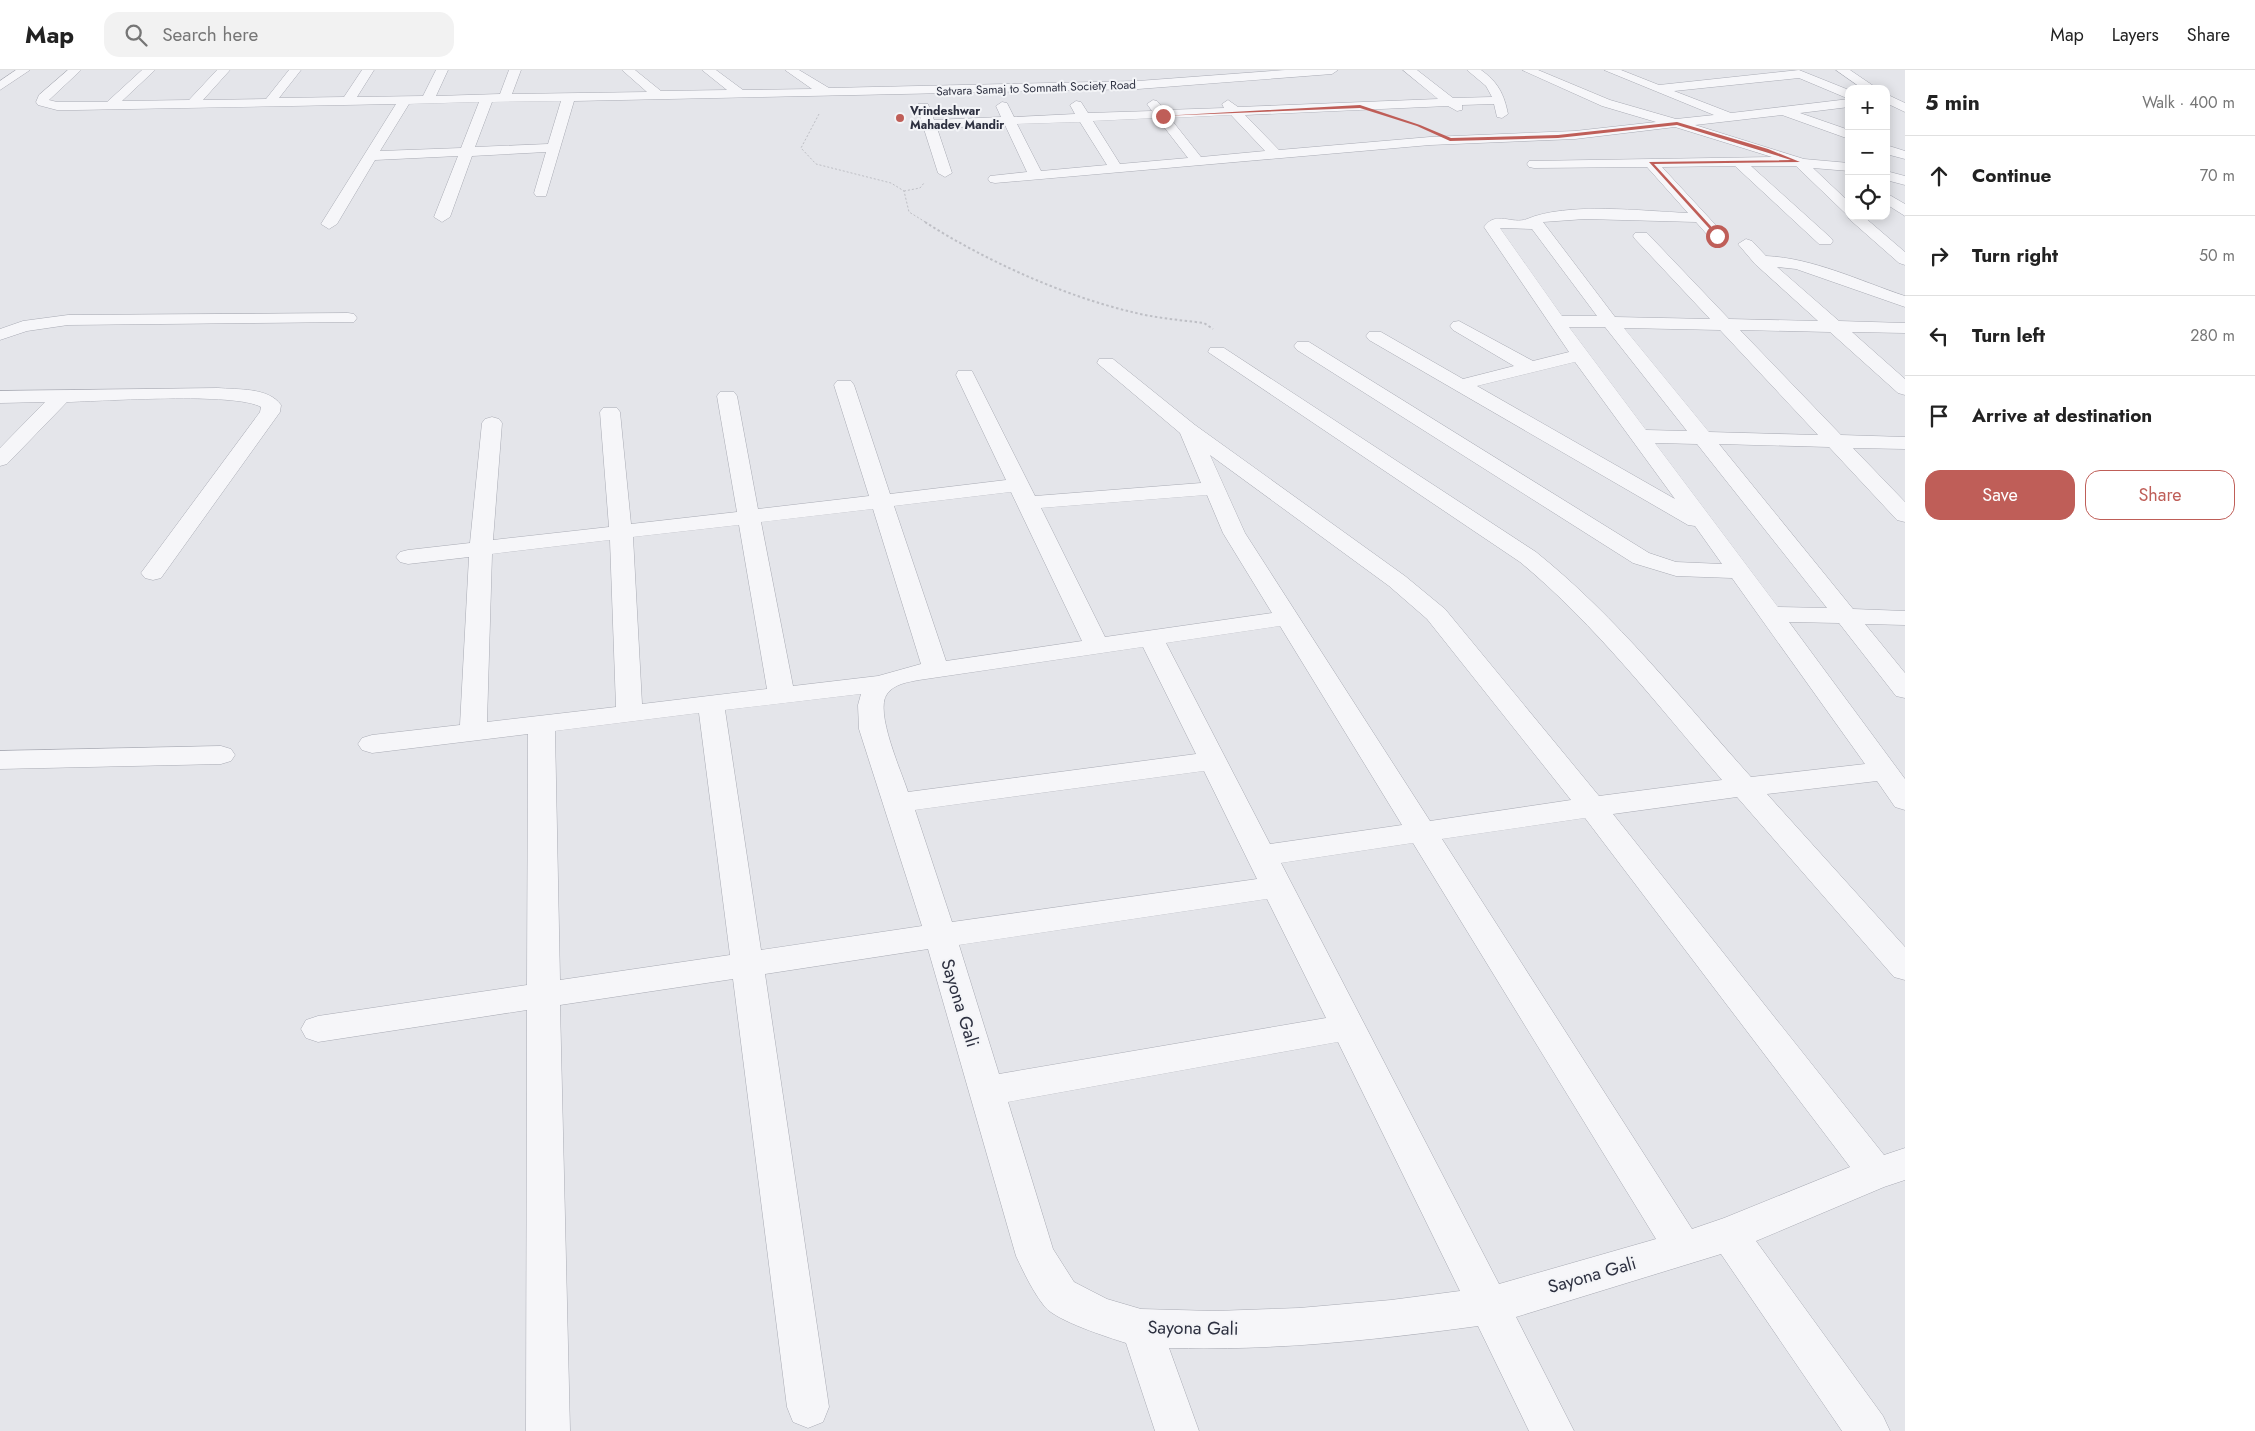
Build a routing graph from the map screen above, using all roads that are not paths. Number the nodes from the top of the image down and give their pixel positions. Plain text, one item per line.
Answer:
1 (24, 70) edge
2 (74, 70) edge
3 (149, 70) edge
4 (224, 70) edge
5 (295, 70) edge
6 (368, 70) edge
7 (442, 70) edge
8 (515, 70) edge
9 (628, 70) edge
10 (708, 70) edge
11 (791, 70) edge
12 (1132, 70) edge
13 (1332, 70) edge
14 (1409, 70) edge
15 (1473, 70) edge
16 (1528, 70) edge
17 (1842, 70) edge
18 (1616, 72) edge
19 (1652, 72) dead end
20 (1793, 72) edge
21 (1689, 73) dead end
22 (1285, 74) junction
23 (976, 76) dead end
24 (1596, 77) dead end
25 (834, 79) dead end
26 (1578, 79) dead end
27 (1207, 80) junction
28 (1551, 82) junction
29 (1711, 82) junction
30 (1138, 85) junction
31 (1310, 85) dead end
32 (1866, 85) edge
33 (0, 86) edge
34 (1065, 87) junction
35 (1829, 88) junction
36 (987, 89) junction
37 (1659, 89) junction
38 (1801, 90) dead end
39 (917, 91) junction
40 (826, 92) junction
41 (838, 92) junction
42 (1327, 92) dead end
43 (740, 94) junction
44 (1740, 94) dead end
45 (1845, 94) edge
46 (658, 95) junction
47 (568, 96) junction
48 (505, 97) junction
49 (487, 98) junction
50 (1590, 98) junction
51 (428, 99) junction
52 (1720, 99) dead end
53 (405, 100) junction
54 (1500, 100) junction
55 (1754, 100) dead end
56 (1890, 100) edge
57 (348, 101) junction
58 (270, 102) junction
59 (1450, 102) junction
60 (1693, 102) junction
61 (1845, 103) edge
62 (193, 104) junction
63 (112, 105) junction
64 (1360, 106) junction
65 (1905, 108) edge
66 (1312, 109) junction
67 (1781, 110) junction
68 (1632, 111) junction
69 (1236, 112) junction
70 (1466, 114) dead end
71 (1163, 116) junction
72 (1730, 116) junction
73 (1394, 117) dead end
74 (1084, 119) junction
75 (1009, 121) junction
76 (1324, 122) dead end
77 (928, 124) junction
78 (1677, 124) junction
79 (1481, 126) dead end
80 (1755, 127) dead end
81 (1424, 128) dead end
82 (1845, 134) edge
83 (1338, 136) dead end
84 (1502, 138) junction
85 (1450, 140) junction
86 (554, 148) junction
87 (1351, 149) junction
88 (1890, 150) edge
89 (466, 152) junction
90 (1276, 155) junction
91 (369, 156) junction
92 (1905, 156) edge
93 (1890, 158) edge
94 (1738, 161) junction
95 (1198, 162) junction
96 (1798, 162) junction
97 (1650, 163) junction
98 (1534, 164) dead end
99 (1845, 164) edge
100 (1117, 170) junction
101 (945, 173) dead end
102 (1036, 176) junction
103 (1890, 177) edge
104 (1650, 179) dead end
105 (1668, 179) junction
106 (1686, 179) dead end
107 (996, 180) dead end
108 (1740, 180) dead end
109 (1758, 180) junction
110 (1905, 180) edge
111 (541, 194) dead end
112 (1890, 200) edge
113 (1845, 208) edge
114 (1905, 211) edge
115 (442, 217) dead end
116 (1701, 218) junction
117 (1859, 220) edge
118 (329, 224) dead end
119 (1535, 224) junction
120 (1641, 236) dead end
121 (1717, 236) dead end
122 (1825, 241) dead end
123 (1746, 244) dead end
124 (1761, 260) junction
125 (1905, 260) edge
126 (1905, 302) edge
127 (348, 318) dead end
128 (1556, 321) junction
129 (1610, 322) junction
130 (1724, 324) junction
131 (1459, 326) dead end
132 (1835, 327) junction
133 (1905, 328) edge
134 (0, 336) edge
135 (1375, 336) dead end
136 (1303, 346) dead end
137 (1217, 352) road end
138 (1580, 355) junction
139 (1106, 363) dead end
140 (1530, 367) junction
141 (965, 375) dead end
142 (844, 385) dead end
143 (1460, 385) junction
144 (1905, 389) edge
145 (62, 396) junction
146 (727, 396) dead end
147 (0, 397) edge
148 (610, 412) dead end
149 (492, 423) dead end
150 (1188, 429) junction
151 (1639, 436) junction
152 (1703, 438) junction
153 (1835, 441) junction
154 (1905, 443) edge
155 (0, 460) edge
156 (1214, 488) junction
157 (1023, 494) junction
158 (882, 501) junction
159 (1905, 515) edge
160 (748, 518) junction
161 (1704, 525) junction
162 (621, 532) junction
163 (481, 548) junction
164 (408, 557) dead end
165 (1738, 570) junction
166 (153, 574) dead end
167 (1770, 614) junction
168 (1846, 617) junction
169 (1287, 618) junction
170 (1905, 618) edge
171 (1151, 638) junction
172 (1097, 646) junction
173 (936, 670) junction
174 (884, 683) junction
175 (1905, 690) edge
176 (781, 694) junction
177 (711, 702) junction
178 (629, 712) junction
179 (541, 723) junction
180 (473, 731) junction
181 (372, 744) dead end
182 (221, 755) dead end
183 (0, 760) edge
184 (1213, 762) junction
185 (1885, 771) junction
186 (1742, 786) junction
187 (1905, 800) edge
188 (897, 803) junction
189 (1591, 806) junction
190 (1422, 832) junction
191 (1261, 856) junction
192 (1276, 886) junction
193 (940, 934) junction
194 (747, 966) junction
195 (1905, 968) edge
196 (544, 995) junction
197 (1348, 1027) junction
198 (318, 1029) dead end
199 (987, 1091) junction
200 (1890, 1169) edge
201 (1729, 1234) junction
202 (1683, 1249) junction
203 (1488, 1306) junction
204 (1141, 1328) junction
205 (808, 1407) dead end
206 (548, 1431) edge
207 (1177, 1431) edge
208 (1552, 1431) edge
209 (1868, 1431) edge

1 - 33 street
2 - 63 street, Satvara Samaj to Somnath Society Road
3 - 63 street
4 - 62 street
5 - 58 street
6 - 57 street
7 - 51 street
8 - 48 street
9 - 46 street
10 - 43 street
11 - 40 street
12 - 30 street
13 - 22 street, Satvara Samaj to Somnath Society Road
14 - 59 street
15 - 54 street
16 - 28 street
17 - 32 street
18 - 19 street
18 - 24 street
18 - 37 street
20 - 29 street
20 - 35 street
21 - 29 street
22 - 27 street, Satvara Samaj to Somnath Society Road
22 - 31 street
23 - 36 street
25 - 41 street
26 - 28 street
27 - 30 street, Satvara Samaj to Somnath Society Road
27 - 69 street
28 - 50 street
29 - 37 street
29 - 44 street
30 - 34 street, Satvara Samaj to Somnath Society Road
30 - 71 street
34 - 36 street, Satvara Samaj to Somnath Society Road
34 - 74 street
35 - 38 street
35 - 45 street
36 - 39 street, Satvara Samaj to Somnath Society Road
36 - 75 street
37 - 50 street
37 - 60 street
39 - 41 street, Satvara Samaj to Somnath Society Road
39 - 77 street
40 - 41 street, Satvara Samaj to Somnath Society Road
40 - 43 street, Satvara Samaj to Somnath Society Road
42 - 64 street
43 - 46 street, Satvara Samaj to Somnath Society Road
46 - 47 street, Satvara Samaj to Somnath Society Road
47 - 48 street, Satvara Samaj to Somnath Society Road
47 - 86 street
48 - 49 street, Satvara Samaj to Somnath Society Road
49 - 51 street, Satvara Samaj to Somnath Society Road
49 - 89 street
50 - 68 street
51 - 53 street, Satvara Samaj to Somnath Society Road
52 - 60 street
53 - 57 street, Satvara Samaj to Somnath Society Road
53 - 91 street
54 - 59 street
54 - 84 street
55 - 67 street
56 - 65 street
57 - 58 street, Satvara Samaj to Somnath Society Road
58 - 62 street, Satvara Samaj to Somnath Society Road
59 - 64 street
59 - 70 street
60 - 68 street
60 - 72 street
61 - 67 street
62 - 63 street, Satvara Samaj to Somnath Society Road
64 - 66 street
64 - 73 street
66 - 69 street
66 - 76 street
67 - 72 street
67 - 82 street
68 - 78 street
69 - 71 street
69 - 90 street
71 - 74 street
71 - 95 street
72 - 78 street
72 - 80 street
74 - 75 street
74 - 100 street
75 - 77 street
75 - 102 street
77 - 101 street
78 - 84 street
78 - 96 street
79 - 84 street
81 - 85 street
83 - 87 street
84 - 85 street
85 - 87 street
86 - 89 street
86 - 111 street
87 - 90 street
88 - 92 street
89 - 91 street
89 - 115 street
90 - 95 street
91 - 118 street
92 - 93 street
94 - 96 street
94 - 97 street
94 - 109 street
95 - 100 street
96 - 99 street
96 - 113 street
97 - 98 street
97 - 105 street
100 - 102 street
102 - 107 street
103 - 110 street
104 - 105 street
105 - 106 street
105 - 116 street
108 - 109 street
109 - 122 street
112 - 114 street
116 - 119 street
116 - 121 street
117 - 125 street
119 - 128 street
119 - 129 street
120 - 130 street
123 - 124 street
124 - 126 street
124 - 132 street
127 - 134 street
128 - 129 street
128 - 138 street
129 - 130 street
129 - 152 street
130 - 132 street
130 - 153 street
131 - 140 street
132 - 133 street
132 - 144 street
135 - 143 street
136 - 165 street
137 - 186 street
138 - 140 street
138 - 151 street
139 - 150 street
140 - 143 street
141 - 157 street
142 - 158 street
143 - 161 street
145 - 147 street
145 - 155 street
145 - 166 street
146 - 160 street
148 - 162 street
149 - 163 street
150 - 156 street
150 - 189 street
151 - 152 street
151 - 161 street
152 - 153 street
152 - 168 street
153 - 154 street
153 - 159 street
156 - 157 street
156 - 169 street
157 - 158 street
157 - 172 street
158 - 160 street
158 - 173 street
160 - 162 street
160 - 176 street
161 - 165 street
162 - 163 street
162 - 178 street
163 - 164 street
163 - 180 street
165 - 167 street
167 - 168 street
167 - 185 street
168 - 170 street
168 - 175 street
169 - 171 street
169 - 190 street
171 - 172 street
171 - 184 street
172 - 173 street
173 - 174 street
174 - 176 street
174 - 188 street, Sayona Gali
176 - 177 street
177 - 178 street
177 - 194 street
178 - 179 street
179 - 180 street
179 - 196 street
180 - 181 street
182 - 183 street
184 - 188 street
184 - 191 street
185 - 186 street
185 - 187 street
186 - 189 street
186 - 195 street
188 - 193 street, Sayona Gali
189 - 190 street
189 - 200 street
190 - 191 street
190 - 202 street
191 - 192 street
192 - 193 street
192 - 197 street
193 - 194 street
193 - 199 street, Sayona Gali
194 - 196 street
194 - 205 street
196 - 198 street
196 - 206 street
197 - 199 street
197 - 203 street
199 - 204 street, Sayona Gali
200 - 201 street, Sayona Gali
201 - 202 street, Sayona Gali
201 - 209 street
202 - 203 street, Sayona Gali
203 - 204 street, Sayona Gali
203 - 208 street
204 - 207 street

